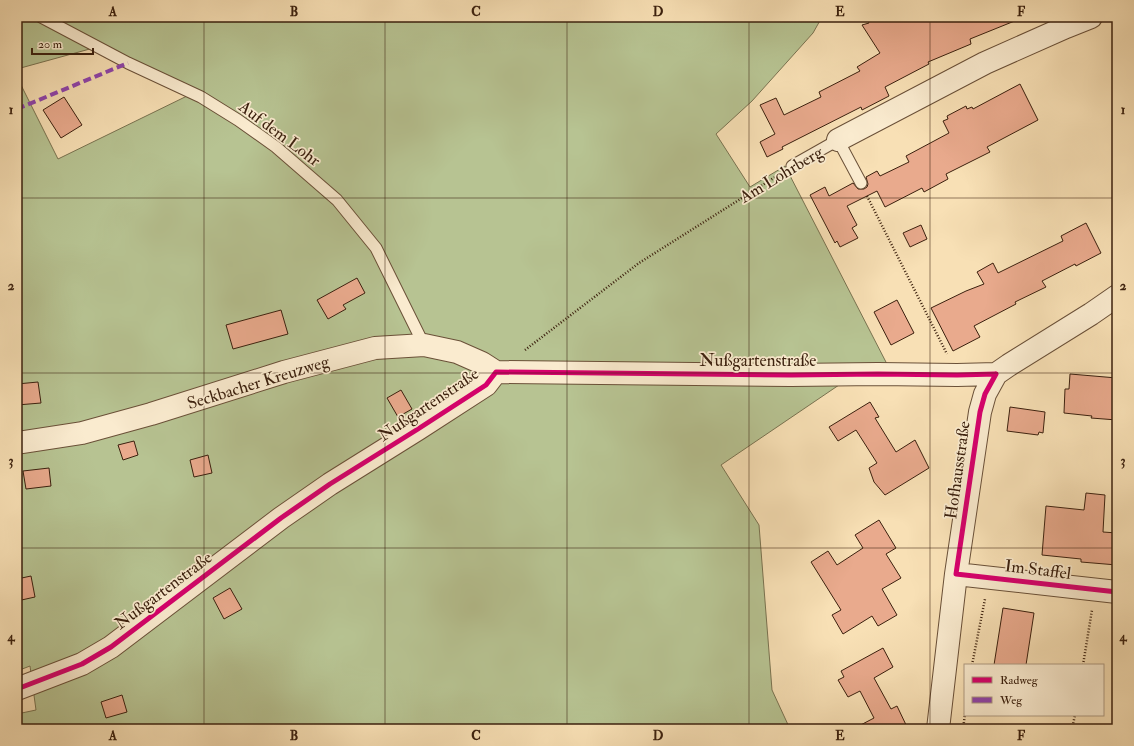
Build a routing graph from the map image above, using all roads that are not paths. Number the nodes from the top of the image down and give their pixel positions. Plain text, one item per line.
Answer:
1 (1092, 17) edge
2 (45, 19) edge
3 (838, 140) junction
4 (792, 166) road end
5 (861, 183) road end
6 (1117, 296) edge
7 (424, 345) junction
8 (496, 372) junction
9 (996, 374) junction
10 (17, 443) edge
11 (956, 574) junction
12 (1117, 592) edge
13 (17, 689) edge
14 (938, 729) edge

1 - 3 street, Am Lohrberg
2 - 7 lane, Auf dem Lohr
3 - 4 lane, Am Lohrberg
3 - 5 lane
6 - 9 street, Hofhausstraße
7 - 8 street, Seckbacher Kreuzweg
7 - 10 street, Seckbacher Kreuzweg
8 - 9 street, Nußgartenstraße
8 - 13 street, Nußgartenstraße
9 - 11 street, Hofhausstraße
11 - 12 street, Im Staffel
11 - 14 street, Hofhausstraße

